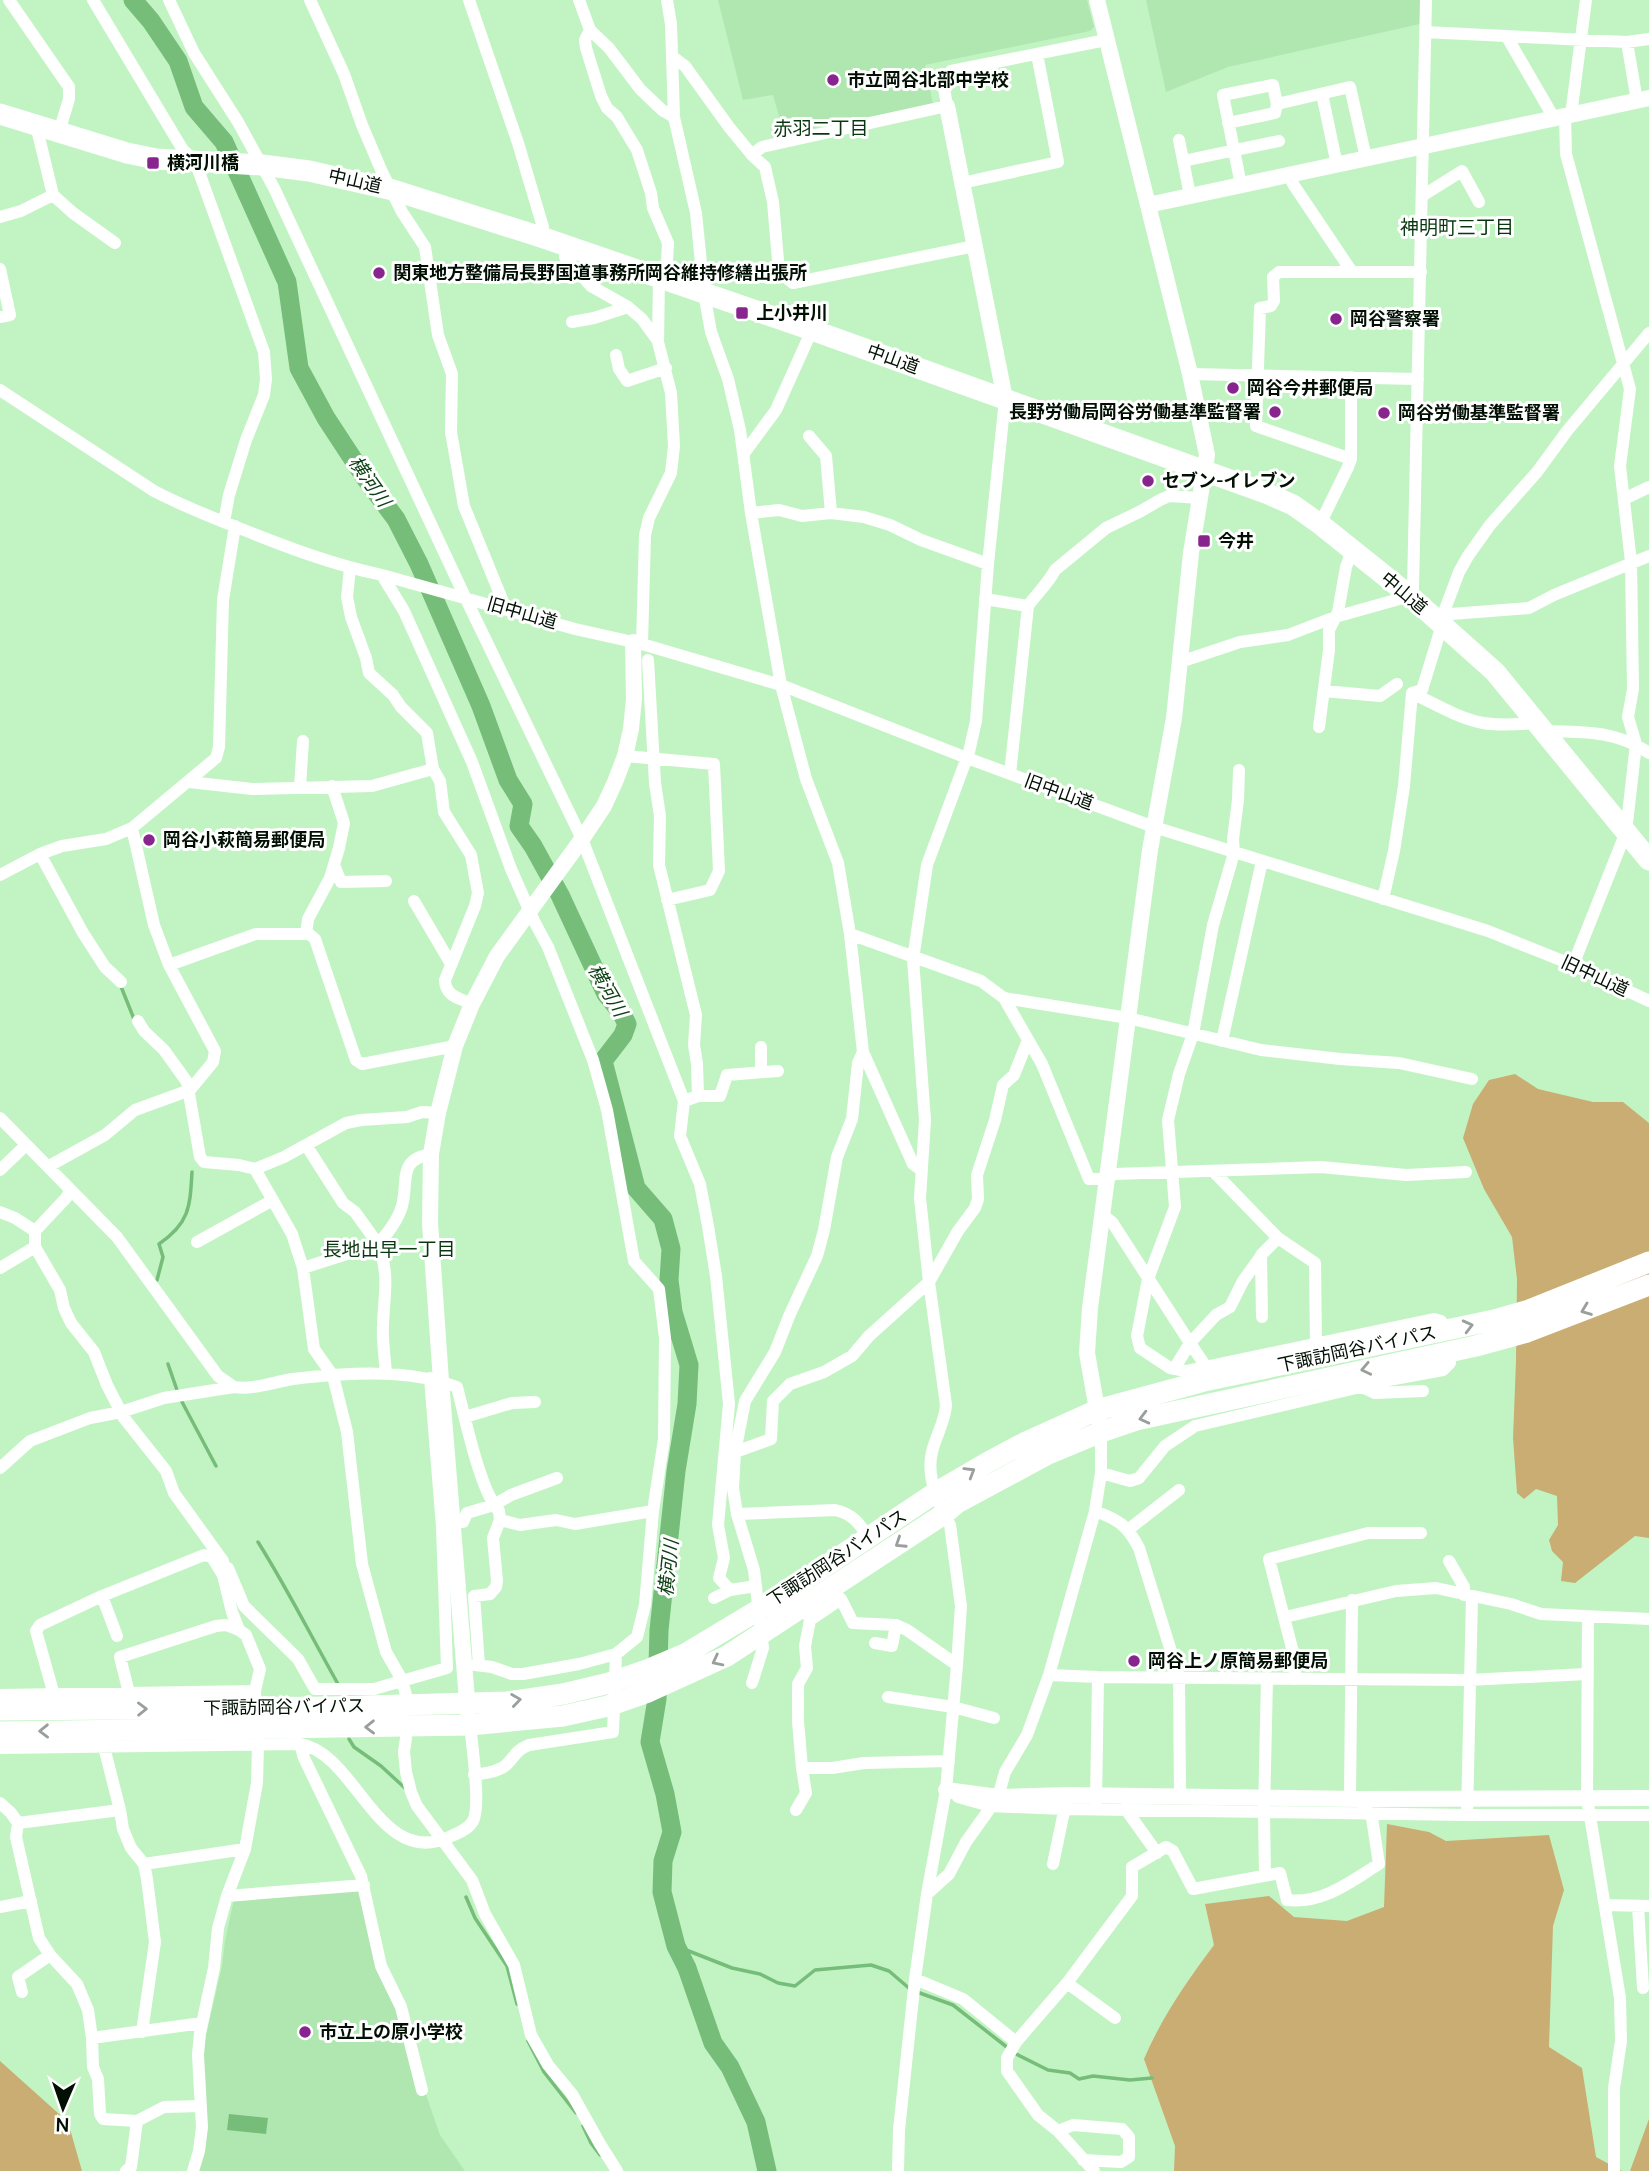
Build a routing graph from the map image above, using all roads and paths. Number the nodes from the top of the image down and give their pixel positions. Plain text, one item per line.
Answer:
1 (9, 0) edge
2 (93, 0) edge
3 (169, 0) edge
4 (310, 0) edge
5 (469, 0) edge
6 (579, 0) edge
7 (667, 0) edge
8 (1097, 0) edge
9 (1426, 0) edge
10 (1586, 0) edge
11 (590, 30) junction
12 (1425, 33) junction
13 (1507, 37) junction
14 (1649, 39) edge
15 (1106, 40) junction
16 (1582, 40) junction
17 (1626, 42) junction
18 (1037, 54) junction
19 (673, 57) junction
20 (1322, 94) junction
21 (1643, 100) edge
22 (1277, 104) junction
23 (947, 106) junction
24 (0, 114) edge
25 (1563, 116) junction
26 (674, 117) junction
27 (1228, 123) junction
28 (36, 125) junction
29 (59, 132) junction
30 (1179, 140) dead end
31 (1279, 141) dead end
32 (1422, 147) junction
33 (1234, 150) junction
34 (751, 155) junction
35 (1366, 158) junction
36 (1183, 161) junction
37 (201, 162) junction
38 (1336, 164) junction
39 (259, 165) junction
40 (1290, 174) junction
41 (962, 183) junction
42 (1241, 185) junction
43 (393, 190) junction
44 (53, 195) junction
45 (1190, 195) junction
46 (1422, 196) junction
47 (1479, 202) dead end
48 (1148, 205) junction
49 (0, 217) edge
50 (541, 237) junction
51 (115, 243) dead end
52 (975, 246) junction
53 (568, 247) junction
54 (0, 269) edge
55 (1352, 272) junction
56 (1421, 272) junction
57 (659, 278) junction
58 (704, 293) junction
59 (628, 307) junction
60 (0, 317) edge
61 (572, 322) dead end
62 (812, 330) junction
63 (1649, 333) edge
64 (658, 342) junction
65 (616, 355) dead end
66 (1623, 364) junction
67 (666, 368) junction
68 (1190, 374) junction
69 (1259, 375) junction
70 (1351, 377) junction
71 (1418, 379) junction
72 (0, 390) edge
73 (1005, 400) junction
74 (809, 436) dead end
75 (745, 452) junction
76 (1351, 458) junction
77 (1205, 472) junction
78 (1649, 487) edge
79 (1200, 498) junction
80 (1624, 499) junction
81 (751, 513) junction
82 (831, 513) junction
83 (230, 524) junction
84 (1320, 524) junction
85 (1352, 550) junction
86 (1649, 556) edge
87 (1631, 562) junction
88 (988, 564) junction
89 (350, 568) junction
90 (385, 575) junction
91 (462, 596) junction
92 (1410, 596) junction
93 (985, 599) junction
94 (1028, 606) junction
95 (506, 609) junction
96 (1335, 617) junction
97 (1443, 619) junction
98 (638, 643) junction
99 (648, 660) dead end
100 (1180, 662) junction
101 (1397, 684) dead end
102 (781, 685) junction
103 (1324, 691) junction
104 (1412, 693) junction
105 (1319, 727) dead end
106 (1540, 727) junction
107 (303, 741) dead end
108 (1636, 744) junction
109 (1649, 753) edge
110 (625, 756) junction
111 (967, 758) junction
112 (653, 759) junction
113 (433, 769) junction
114 (1238, 770) dead end
115 (1010, 774) junction
116 (189, 782) junction
117 (332, 786) junction
118 (300, 788) junction
119 (1154, 827) junction
120 (132, 828) junction
121 (1626, 832) junction
122 (580, 840) junction
123 (1234, 853) junction
124 (40, 855) junction
125 (1649, 860) edge
126 (1262, 862) junction
127 (334, 865) junction
128 (0, 875) edge
129 (386, 881) dead end
130 (1383, 899) junction
131 (667, 900) junction
132 (414, 901) dead end
133 (306, 934) junction
134 (849, 934) junction
135 (913, 958) junction
136 (452, 964) junction
137 (169, 965) junction
138 (1573, 965) junction
139 (121, 982) dead end
140 (1004, 998) junction
141 (1649, 1001) edge
142 (472, 1004) junction
143 (1128, 1018) junction
144 (138, 1021) dead end
145 (1193, 1034) junction
146 (1028, 1040) junction
147 (1222, 1041) junction
148 (455, 1046) junction
149 (761, 1047) dead end
150 (863, 1052) junction
151 (778, 1071) dead end
152 (761, 1072) junction
153 (1472, 1079) dead end
154 (190, 1090) junction
155 (698, 1096) junction
156 (684, 1101) junction
157 (438, 1113) junction
158 (1, 1120) edge
159 (26, 1145) junction
160 (306, 1145) junction
161 (432, 1154) junction
162 (49, 1167) junction
163 (0, 1170) edge
164 (255, 1170) junction
165 (921, 1170) junction
166 (1173, 1171) junction
167 (1214, 1172) junction
168 (1466, 1172) dead end
169 (1107, 1180) junction
170 (71, 1190) junction
171 (272, 1200) junction
172 (0, 1212) edge
173 (1101, 1214) junction
174 (35, 1231) junction
175 (1278, 1238) junction
176 (197, 1242) dead end
177 (378, 1244) junction
178 (35, 1247) junction
179 (1261, 1255) junction
180 (1649, 1262) edge
181 (0, 1268) edge
182 (303, 1268) junction
183 (1148, 1279) junction
184 (929, 1282) junction
185 (1649, 1285) edge
186 (1262, 1317) dead end
187 (1441, 1321) dead end
188 (1191, 1343) junction
189 (1316, 1344) junction
190 (1450, 1363) dead end
191 (1207, 1368) junction
192 (1174, 1369) junction
193 (386, 1374) junction
194 (333, 1376) junction
195 (435, 1379) junction
196 (234, 1387) junction
197 (1362, 1387) junction
198 (1423, 1391) dead end
199 (535, 1402) dead end
200 (1097, 1410) junction
201 (121, 1412) junction
202 (465, 1416) junction
203 (1101, 1432) junction
204 (735, 1452) junction
205 (0, 1468) edge
206 (1101, 1473) junction
207 (557, 1478) dead end
208 (1179, 1489) dead end
209 (935, 1493) junction
210 (494, 1506) junction
211 (653, 1511) junction
212 (1095, 1511) junction
213 (737, 1514) junction
214 (944, 1514) junction
215 (500, 1520) junction
216 (463, 1522) dead end
217 (1129, 1529) junction
218 (1421, 1533) dead end
219 (869, 1538) junction
220 (1449, 1561) dead end
221 (226, 1572) junction
222 (756, 1586) junction
223 (730, 1590) junction
224 (102, 1595) junction
225 (1468, 1596) junction
226 (714, 1598) dead end
227 (1352, 1600) junction
228 (807, 1613) junction
229 (1284, 1617) junction
230 (1588, 1618) junction
231 (1649, 1619) edge
232 (896, 1625) junction
233 (239, 1630) junction
234 (117, 1636) dead end
235 (874, 1643) dead end
236 (616, 1654) junction
237 (957, 1665) junction
238 (1586, 1674) junction
239 (1049, 1675) junction
240 (1098, 1677) junction
241 (1179, 1677) junction
242 (1267, 1678) junction
243 (1295, 1679) junction
244 (1352, 1679) junction
245 (402, 1680) junction
246 (1469, 1680) junction
247 (752, 1683) dead end
248 (128, 1693) junction
249 (255, 1693) junction
250 (0, 1695) edge
251 (54, 1695) junction
252 (406, 1695) dead end
253 (101, 1697) junction
254 (888, 1697) dead end
255 (466, 1704) junction
256 (953, 1707) junction
257 (0, 1710) edge
258 (994, 1718) dead end
259 (470, 1725) junction
260 (0, 1731) edge
261 (406, 1738) dead end
262 (257, 1742) junction
263 (103, 1743) junction
264 (300, 1744) junction
265 (0, 1748) edge
266 (949, 1761) junction
267 (802, 1768) junction
268 (474, 1775) junction
269 (945, 1792) junction
270 (1180, 1796) junction
271 (1354, 1798) junction
272 (1587, 1798) junction
273 (1649, 1798) edge
274 (994, 1802) junction
275 (1066, 1802) junction
276 (0, 1803) edge
277 (1096, 1803) junction
278 (1126, 1803) junction
279 (1264, 1804) junction
280 (1468, 1807) junction
281 (120, 1810) junction
282 (796, 1810) dead end
283 (1369, 1813) junction
284 (1590, 1815) junction
285 (1649, 1815) edge
286 (10, 1819) edge
287 (443, 1840) junction
288 (245, 1849) junction
289 (1157, 1853) junction
290 (144, 1864) junction
291 (1053, 1864) dead end
292 (1265, 1876) junction
293 (364, 1885) junction
294 (927, 1894) junction
295 (227, 1896) junction
296 (31, 1901) junction
297 (1605, 1905) junction
298 (1643, 1906) edge
299 (0, 1907) edge
300 (50, 1955) junction
301 (915, 1979) junction
302 (1067, 1983) junction
303 (1643, 1988) dead end
304 (22, 1992) dead end
305 (1115, 2018) dead end
306 (202, 2023) junction
307 (142, 2032) junction
308 (92, 2038) junction
309 (1016, 2042) junction
310 (422, 2090) dead end
311 (201, 2106) junction
312 (137, 2121) junction
313 (1058, 2131) junction
314 (1083, 2160) junction
315 (126, 2171) edge
316 (193, 2171) edge
317 (617, 2171) edge
318 (898, 2171) edge
319 (1094, 2171) edge
320 (1614, 2171) edge

1 - 29 street
2 - 37 street
3 - 39 street
4 - 43 street
5 - 50 street
6 - 11 street
7 - 19 street
8 - 15 street
9 - 12 street
10 - 16 street
11 - 26 street
11 - 57 street
12 - 13 street
12 - 32 street
13 - 16 street
13 - 25 street
14 - 17 street
15 - 18 street
15 - 48 street
16 - 17 street
16 - 25 street
17 - 21 street
18 - 23 street
18 - 41 street
19 - 26 street
19 - 34 street
20 - 22 street
20 - 35 street
20 - 38 street
21 - 25 street
22 - 27 street
22 - 27 street
23 - 34 street
23 - 41 street
24 - 28 highway, 中山道
25 - 32 street
25 - 66 street
26 - 58 street
27 - 33 street
28 - 29 highway, 中山道
28 - 44 street
29 - 37 highway, 中山道
30 - 36 street
31 - 33 street
32 - 35 street
32 - 46 street
33 - 36 street
33 - 42 street
34 - 52 street
35 - 38 street
36 - 45 street
37 - 39 highway, 中山道
37 - 83 street
38 - 40 street
39 - 43 highway, 中山道
39 - 91 street
40 - 42 street
40 - 55 street
41 - 52 street
42 - 45 street
43 - 50 highway, 中山道
43 - 95 street
44 - 49 street
44 - 51 street
45 - 48 street
46 - 47 street
46 - 56 street
48 - 68 street
50 - 53 highway, 中山道
52 - 73 street
53 - 57 highway, 中山道
53 - 59 street
54 - 60 street
55 - 56 street
55 - 69 street
56 - 71 street
57 - 58 highway, 中山道
57 - 64 street
58 - 62 highway, 中山道
58 - 75 street
59 - 61 street
59 - 64 street
62 - 73 highway, 中山道
62 - 75 street
63 - 66 street
64 - 67 street
65 - 67 street
66 - 80 street
66 - 97 street
67 - 98 street
68 - 69 street
68 - 77 street
69 - 70 street
69 - 76 street
70 - 71 street
70 - 76 street
71 - 92 street
72 - 83 street
73 - 77 highway, 中山道
73 - 88 street
74 - 82 street
75 - 81 street
76 - 84 street
77 - 79 street
77 - 84 highway, 中山道
78 - 80 street
79 - 94 street
79 - 100 street
80 - 87 street
81 - 82 street
81 - 102 street
82 - 88 street
83 - 89 street
83 - 116 street
84 - 85 highway, 中山道
85 - 92 highway, 中山道
85 - 96 street
86 - 87 street
87 - 97 street
87 - 108 street
88 - 93 street
89 - 90 street, 旧中山道
89 - 113 street
90 - 91 street, 旧中山道
90 - 211 street
91 - 95 street, 旧中山道
91 - 122 street
92 - 96 street
92 - 97 highway, 中山道
93 - 94 street
93 - 111 street
94 - 115 street
95 - 98 street, 旧中山道
96 - 100 street
96 - 103 street
97 - 104 street
97 - 106 highway, 中山道
98 - 102 street, 旧中山道
98 - 110 street
99 - 112 street
100 - 119 street
101 - 103 street
102 - 111 street, 旧中山道
102 - 134 street
103 - 105 street
104 - 106 street
104 - 130 street
106 - 108 street
106 - 121 highway, 中山道
107 - 118 street
108 - 109 street
108 - 121 street
110 - 112 street
110 - 122 street
111 - 115 street, 旧中山道
111 - 135 street
112 - 131 street
112 - 131 street
113 - 117 street
113 - 136 street
114 - 123 street
115 - 119 street, 旧中山道
116 - 118 street
116 - 120 street
117 - 118 street
117 - 127 street
119 - 123 street, 旧中山道
119 - 143 street
120 - 124 street
120 - 137 street
121 - 125 highway, 中山道
121 - 138 street
122 - 142 street
122 - 156 street
123 - 126 street, 旧中山道
123 - 145 street
124 - 128 street
124 - 139 street
126 - 130 street, 旧中山道
126 - 147 street
127 - 129 street
127 - 133 street
130 - 138 street, 旧中山道
131 - 155 street
132 - 136 street
133 - 137 street
133 - 148 street
134 - 135 street
134 - 150 street
135 - 140 street
135 - 165 street
136 - 142 street
137 - 154 street
138 - 141 street, 旧中山道
140 - 143 street
140 - 146 street
142 - 148 street
143 - 145 street
143 - 169 street
144 - 154 street
145 - 147 street
145 - 166 street
146 - 169 street
146 - 184 street
147 - 153 street
148 - 157 street
149 - 152 street
150 - 165 street
150 - 204 street
151 - 152 street
152 - 155 street
154 - 162 street
154 - 164 street
155 - 156 street
156 - 223 street
157 - 160 street
157 - 161 street
158 - 159 street
159 - 162 street
159 - 163 street
160 - 164 street
160 - 177 street
161 - 177 street
161 - 195 street
162 - 170 street
164 - 171 street
165 - 184 street
166 - 167 street
166 - 169 street
166 - 183 street
167 - 168 street
167 - 175 street
169 - 173 street
170 - 174 street
170 - 196 street
171 - 176 street
171 - 182 street
172 - 174 street
173 - 183 street
173 - 200 street
174 - 178 street
175 - 179 street
175 - 189 street
177 - 182 street
177 - 193 street
178 - 181 street
178 - 201 street
179 - 186 street
179 - 188 street
200 -> 180 highway, 下諏訪岡谷バイパス
182 - 194 street
183 - 188 street
183 - 192 street
184 - 204 street
184 - 209 street
185 -> 203 highway, 下諏訪岡谷バイパス
187 - 189 street
188 - 191 street
188 - 192 street
189 - 191 street
190 - 197 street
191 - 192 street
193 - 194 street
193 - 195 street
194 - 196 street
194 - 245 street
195 - 202 street
195 - 245 street
195 - 255 street
196 - 201 street
197 - 198 street
197 - 206 street
199 - 202 street
200 - 203 street
209 -> 200 highway, 下諏訪岡谷バイパス
201 - 205 street
201 - 221 street
202 - 210 street
203 - 206 street
203 - 214 highway, 下諏訪岡谷バイパス
204 - 213 street
206 - 212 street
207 - 210 street
208 - 217 street
209 - 214 street
209 - 219 highway, 下諏訪岡谷バイパス
210 - 215 street
210 - 216 street
211 - 215 street
211 - 236 street
212 - 217 street
212 - 239 street
213 - 219 street
213 - 222 street
214 -> 228 highway, 下諏訪岡谷バイパス
214 - 237 street
215 - 236 street
217 - 241 street
218 - 229 street
255 -> 219 highway, 下諏訪岡谷バイパス
220 - 225 street
221 - 224 street
221 - 233 street
221 - 245 street
222 - 223 street
222 - 247 street
223 - 226 street
224 - 234 street
224 - 251 street
225 - 227 street
225 - 230 street
225 - 246 street
227 - 229 street
227 - 244 street
228 - 232 street
228 -> 259 highway, 下諏訪岡谷バイパス
228 - 267 street
229 - 243 street
230 - 231 street
230 - 238 street
232 - 235 street
232 - 237 street
233 - 248 street
233 - 249 street
236 - 268 street
237 - 256 street
238 - 246 street
238 - 272 street
239 - 240 street
239 - 274 street
240 - 241 street
240 - 277 street
241 - 242 street
241 - 270 street
242 - 243 street
242 - 279 street
243 - 244 street
244 - 246 street
244 - 271 street
245 - 252 street
246 - 280 street
248 - 249 street
248 - 253 street
249 - 262 street
250 - 251 street
251 - 253 street
253 - 263 street
254 - 256 street
257 -> 255 highway, 下諏訪岡谷バイパス
255 - 259 street
256 - 258 street
256 - 266 street
259 -> 260 highway, 下諏訪岡谷バイパス
259 - 268 street
261 - 287 street
262 - 263 street
262 - 264 street
262 - 288 street
263 - 265 street
263 - 281 street
264 - 287 street
264 - 293 street
266 - 267 street
266 - 269 street
267 - 282 street
268 - 287 street
269 - 274 street
269 - 294 street
270 - 278 street
270 - 279 street
271 - 279 street
271 - 280 street
271 - 283 street
272 - 273 street
272 - 280 street
272 - 284 street
274 - 275 street
274 - 294 street
275 - 277 street
275 - 291 street
276 - 286 street
277 - 278 street
278 - 279 street
278 - 289 street
279 - 283 street
279 - 292 street
280 - 283 street
280 - 284 street
281 - 286 street
281 - 290 street
283 - 292 street
284 - 285 street
284 - 297 street
286 - 296 street
287 - 317 street
288 - 290 street
288 - 295 street
289 - 292 street
289 - 302 street
290 - 307 street
293 - 295 street
293 - 310 street
294 - 301 street
295 - 306 street
296 - 299 street
296 - 300 street
297 - 298 street
297 - 320 street
298 - 303 street
300 - 304 street
300 - 308 street
301 - 309 street
301 - 318 street
302 - 305 street
302 - 309 street
306 - 307 street
306 - 311 street
307 - 308 street
308 - 312 street
309 - 313 street
311 - 312 street
311 - 316 street
312 - 315 street
313 - 314 street
313 - 314 street
314 - 319 street

